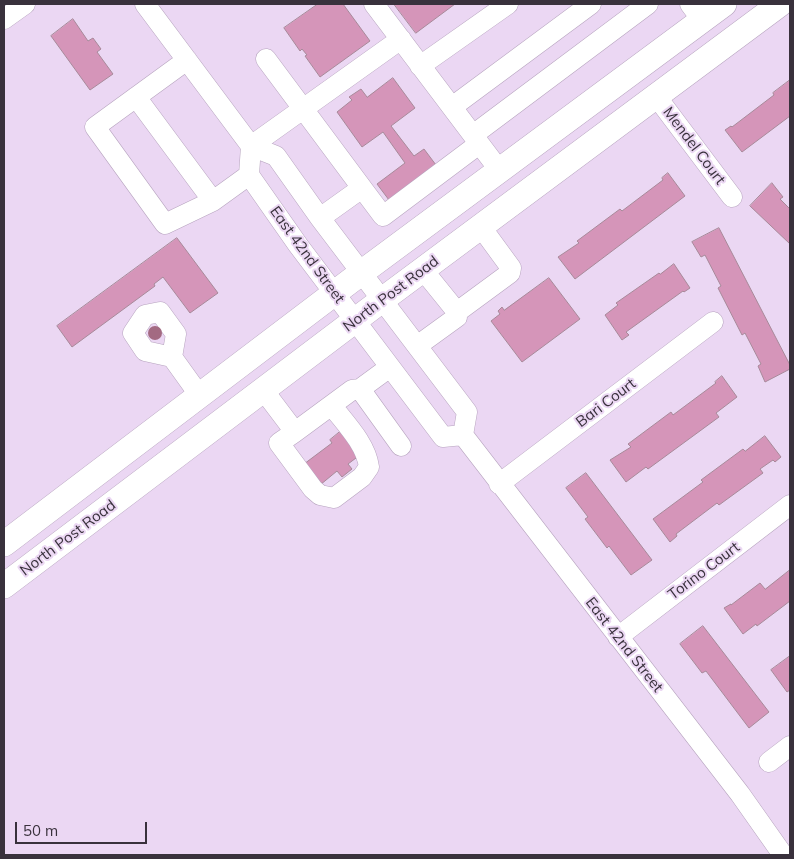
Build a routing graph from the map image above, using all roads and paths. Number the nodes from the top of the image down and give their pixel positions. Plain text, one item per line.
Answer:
1 (25, 4) edge
2 (145, 4) edge
3 (374, 4) edge
4 (508, 4) edge
5 (591, 4) edge
6 (648, 4) edge
7 (724, 4) edge
8 (780, 4) edge
9 (696, 12) edge
10 (4, 19) edge
11 (401, 39) junction
12 (266, 59) dead end
13 (187, 60) junction
14 (420, 66) junction
15 (656, 96) junction
16 (136, 97) junction
17 (452, 107) junction
18 (302, 109) junction
19 (476, 140) junction
20 (250, 146) junction
21 (500, 171) junction
22 (249, 175) junction
23 (362, 188) junction
24 (732, 197) dead end
25 (213, 201) junction
26 (320, 218) junction
27 (481, 227) junction
28 (423, 270) junction
29 (361, 273) junction
30 (335, 293) junction
31 (382, 300) junction
32 (456, 312) junction
33 (355, 321) junction
34 (713, 322) dead end
35 (416, 346) junction
36 (172, 358) dead end
37 (390, 367) junction
38 (360, 389) junction
39 (264, 391) junction
40 (200, 396) junction
41 (332, 406) junction
42 (295, 432) junction
43 (463, 435) junction
44 (401, 446) dead end
45 (500, 484) junction
46 (790, 505) edge
47 (4, 544) edge
48 (4, 586) edge
49 (618, 637) junction
50 (790, 746) edge
51 (769, 762) dead end
52 (783, 855) edge

1 - 10 street
2 - 13 street
3 - 11 street
4 - 14 street
5 - 17 street
6 - 19 street
7 - 9 main road
8 - 15 main road, North Post Road
9 - 21 main road
11 - 14 street
11 - 18 street
12 - 18 street
13 - 16 street
13 - 20 street
14 - 17 street
15 - 24 street, Mendel Court
15 - 27 main road, North Post Road
16 - 25 street
16 - 25 street
17 - 19 street
18 - 20 street
18 - 23 street
19 - 21 street
19 - 23 street
20 - 22 street
20 - 26 street
21 - 29 main road
22 - 25 street
22 - 30 street, East 42nd Street
23 - 26 street
26 - 29 street
27 - 28 main road, North Post Road
27 - 32 street
28 - 31 main road, North Post Road
28 - 32 street
29 - 30 main road
29 - 31 street
30 - 33 street, East 42nd Street
30 - 40 main road
31 - 33 main road, North Post Road
31 - 35 street
32 - 35 street
33 - 37 street, East 42nd Street
33 - 39 main road, North Post Road
34 - 45 street, Bari Court
35 - 43 street
36 - 40 street
37 - 38 street
37 - 43 street, East 42nd Street
38 - 41 street
38 - 44 street
39 - 42 street
39 - 48 main road, North Post Road
40 - 47 main road
41 - 42 street
41 - 42 street
43 - 45 street, East 42nd Street
45 - 49 street, East 42nd Street
46 - 49 street, Torino Court
49 - 52 street, East 42nd Street
50 - 51 street

